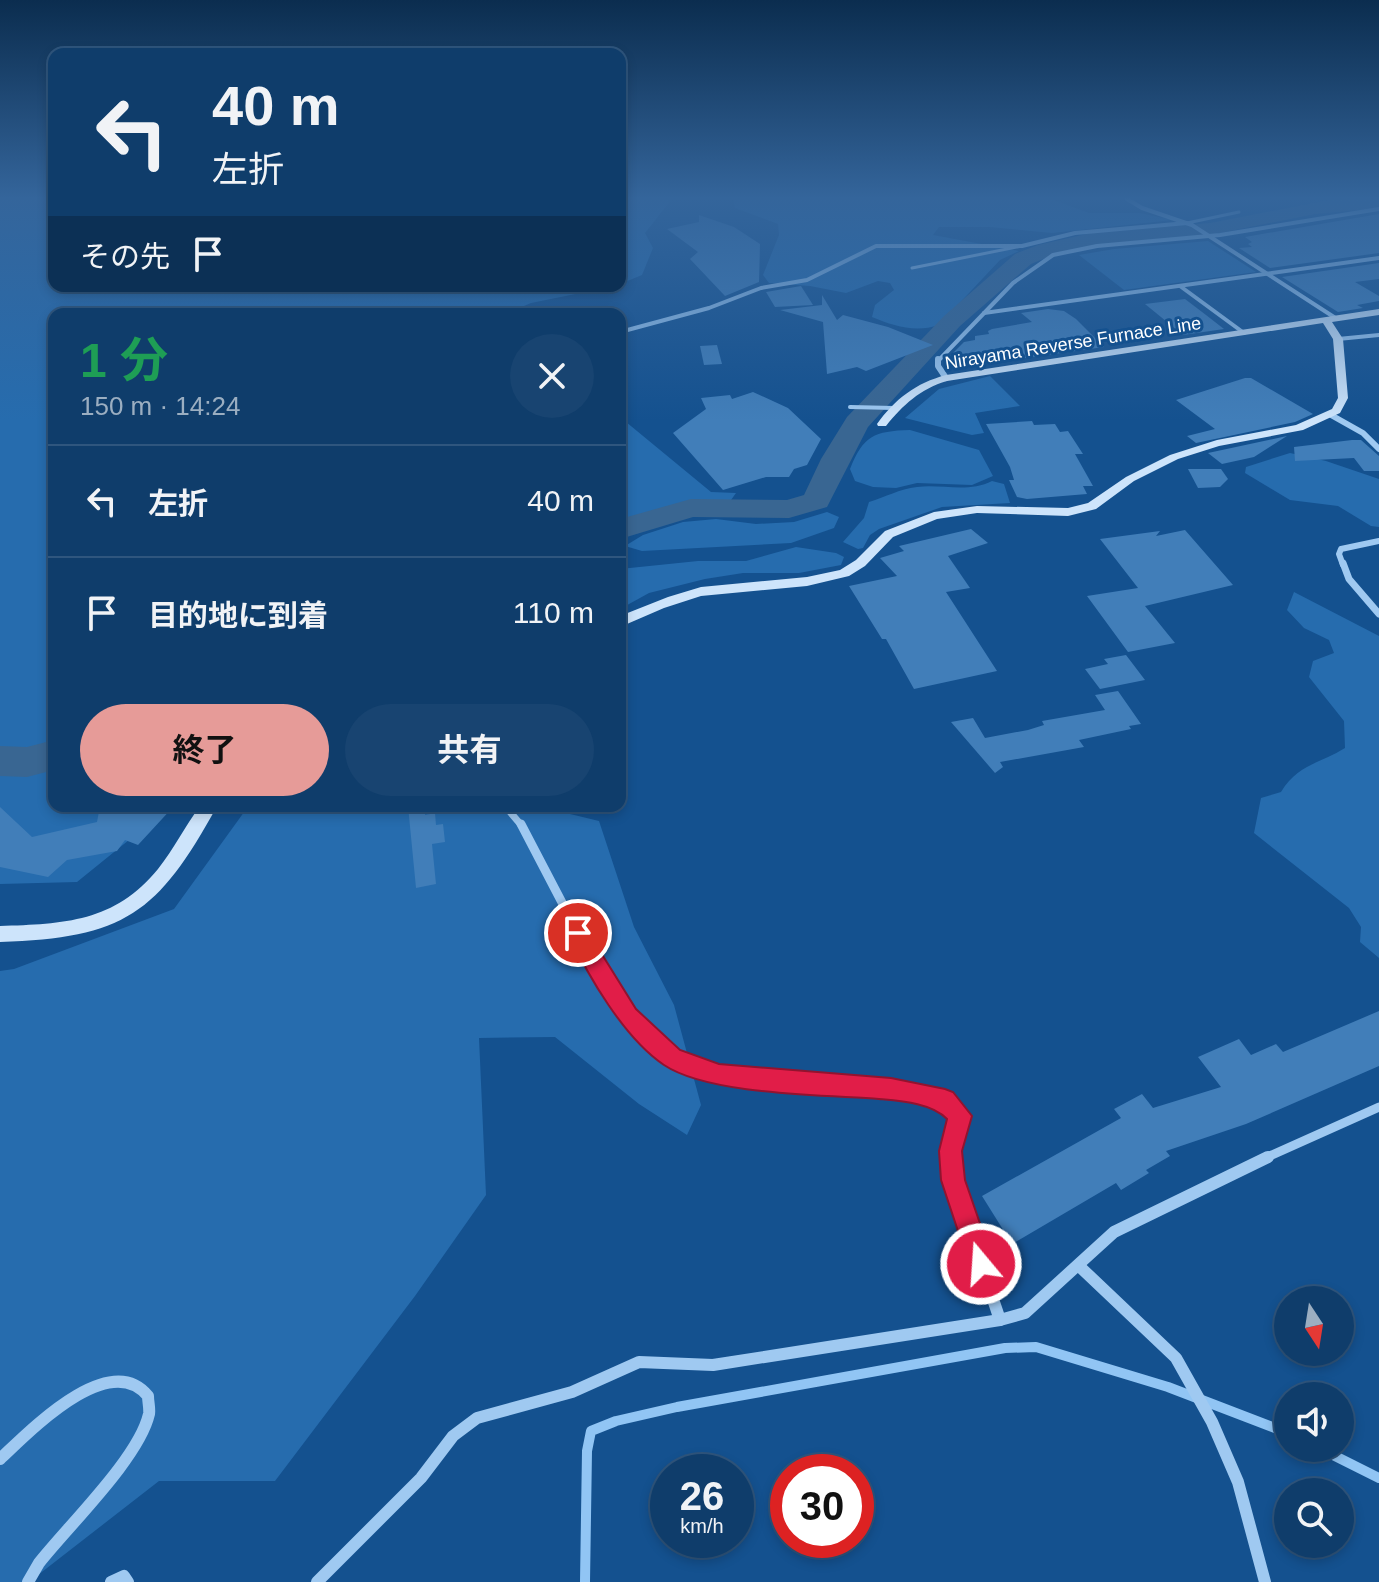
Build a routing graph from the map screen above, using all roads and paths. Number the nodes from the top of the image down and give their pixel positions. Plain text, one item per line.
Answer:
1 (822, 273) edge
2 (1028, 273) edge
3 (1268, 273) joint
4 (1179, 285) junction
5 (1379, 312) edge
6 (983, 313) junction
7 (1332, 320) junction
8 (626, 330) edge
9 (1244, 333) junction
10 (1379, 335) edge
11 (1338, 339) junction
12 (946, 378) junction
13 (850, 407) dead end
14 (894, 408) junction
15 (1331, 415) junction
16 (882, 424) dead end
17 (1379, 449) edge
18 (1379, 541) edge
19 (1379, 614) edge
20 (626, 619) edge
21 (205, 812) edge
22 (510, 812) edge
23 (0, 934) edge
24 (1379, 1107) edge
25 (1079, 1266) junction
26 (1000, 1320) junction
27 (0, 1459) edge
28 (28, 1582) edge
29 (111, 1582) edge
30 (128, 1582) edge
31 (317, 1582) edge
32 (1265, 1582) edge

1 - 8 street
2 - 6 street
3 - 4 street
3 - 7 street
4 - 6 street
4 - 9 street
5 - 7 street, Nirayama Reverse Furnace Line
6 - 12 street
7 - 9 street, Nirayama Reverse Furnace Line
7 - 11 street
9 - 12 street, Nirayama Reverse Furnace Line
10 - 11 street
11 - 15 street
12 - 14 street, Nirayama Reverse Furnace Line
13 - 14 lane
14 - 16 street, Nirayama Reverse Furnace Line
15 - 17 street
15 - 20 street
18 - 19 street
21 - 23 street
22 - 26 street
24 - 25 street
25 - 26 street
25 - 32 street
26 - 31 street
27 - 28 street
29 - 30 street

